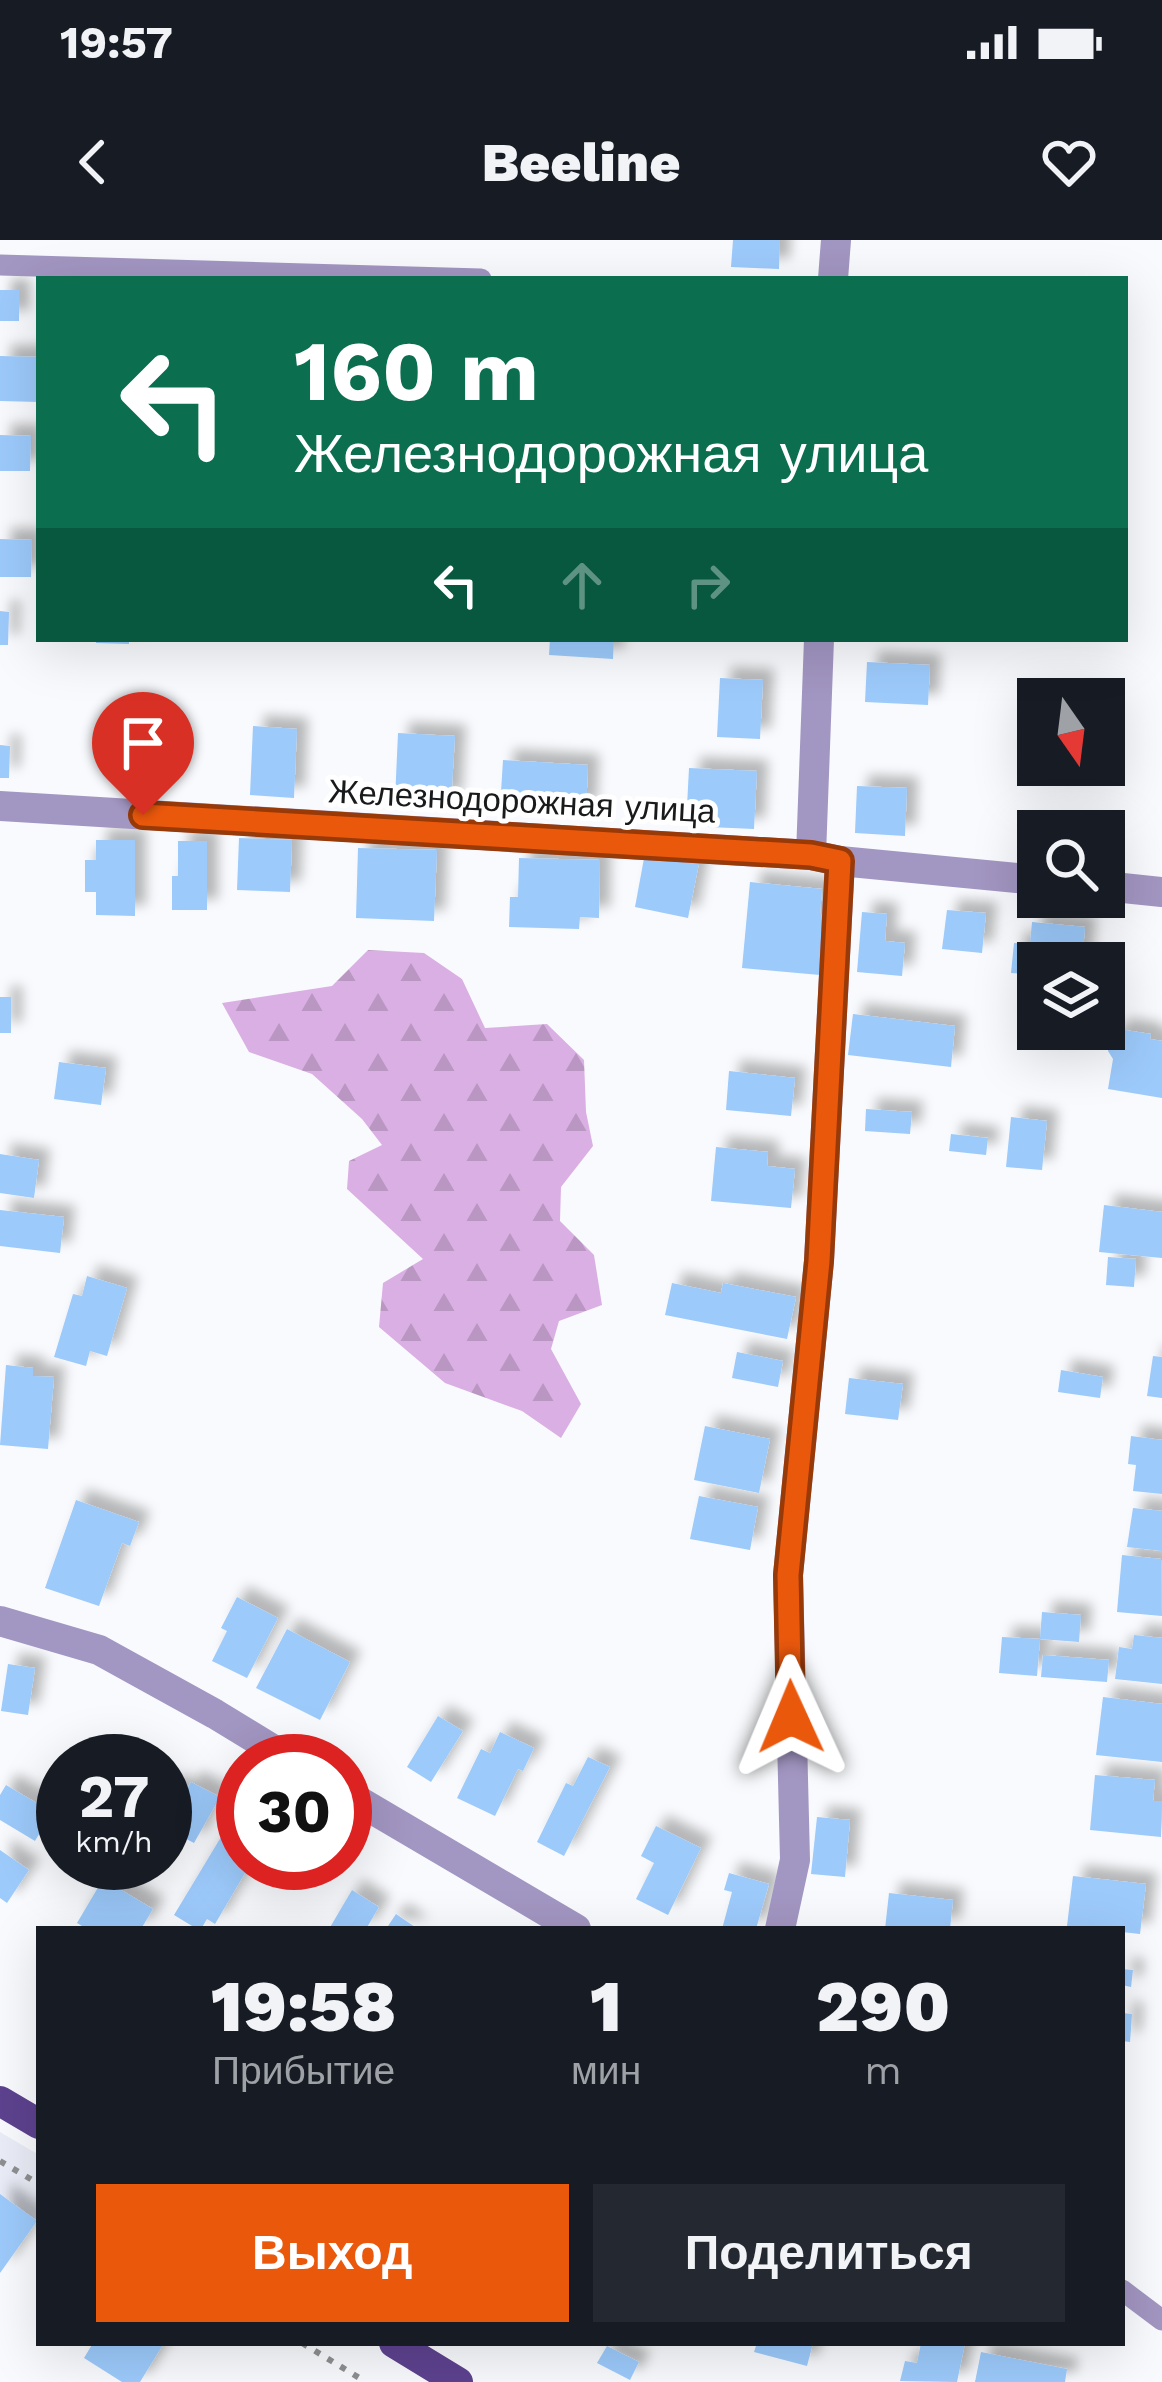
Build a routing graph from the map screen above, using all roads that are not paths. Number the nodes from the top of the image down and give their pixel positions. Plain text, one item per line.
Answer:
1 (836, 240) edge
2 (0, 265) edge
3 (379, 276) edge
4 (833, 276) edge
5 (819, 642) edge
6 (0, 806) edge
7 (825, 858) junction
8 (1017, 878) edge
9 (1125, 888) edge
10 (1162, 892) edge
11 (0, 1621) edge
12 (248, 1734) edge
13 (372, 1809) edge
14 (571, 1926) edge
15 (781, 1926) edge
16 (0, 2101) edge
17 (36, 2123) edge
18 (1125, 2292) edge
19 (1162, 2320) edge
20 (399, 2346) edge
21 (458, 2382) edge

1 - 4 street
2 - 3 lane
5 - 7 street
6 - 7 street, Железнодорожная улица
7 - 8 street, Железнодорожная улица
7 - 15 street
9 - 10 street
11 - 12 street
13 - 14 street
16 - 17 main road
18 - 19 lane
20 - 21 main road

